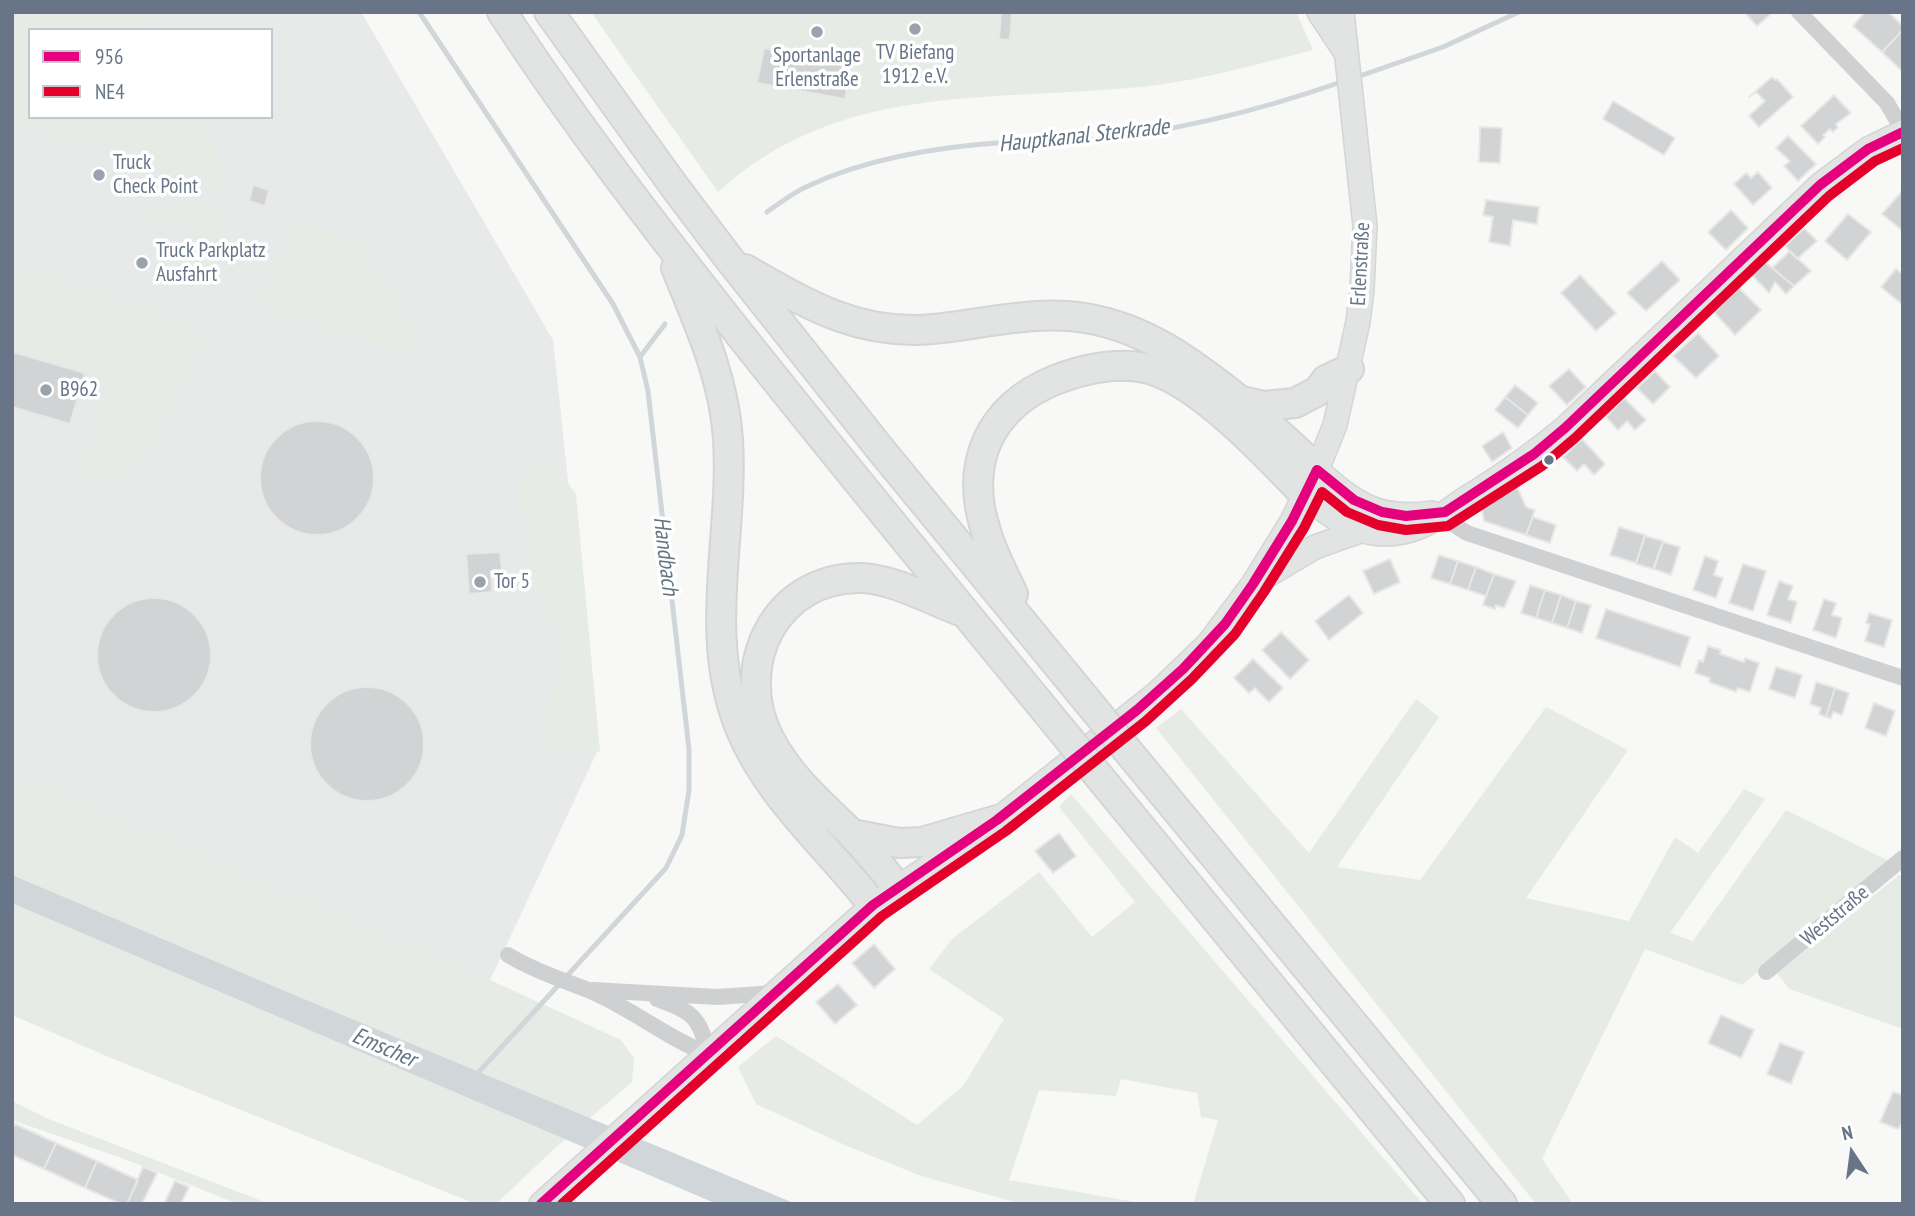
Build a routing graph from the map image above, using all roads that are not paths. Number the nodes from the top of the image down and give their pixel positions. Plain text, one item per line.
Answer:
1 (502, 12) edge
2 (549, 12) edge
3 (1319, 12) edge
4 (1342, 12) edge
5 (1354, 12) edge
6 (1799, 12) edge
7 (1346, 53) junction
8 (1903, 131) edge
9 (664, 236) junction
10 (730, 260) junction
11 (1349, 369) junction
12 (1240, 401) junction
13 (1317, 470) junction
14 (1305, 495) junction
15 (1445, 512) junction
16 (1360, 531) junction
17 (1253, 584) junction
18 (965, 613) junction
19 (1033, 635) junction
20 (1903, 678) edge
21 (997, 820) junction
22 (852, 834) junction
23 (1903, 858) edge
24 (897, 887) junction
25 (873, 905) junction
26 (508, 955) dead end
27 (1766, 972) dead end
28 (580, 988) junction
29 (775, 993) junction
30 (645, 995) junction
31 (708, 1054) junction
32 (541, 1204) edge
33 (1450, 1204) edge
34 (1502, 1204) edge

1 - 9 highway
2 - 10 highway
3 - 7 main road, Erlenstraße
4 - 7 main road, Erlenstraße
5 - 7 main road, Erlenstraße
6 - 8 street
7 - 11 main road, Erlenstraße
8 - 15 main road
9 - 18 highway
9 - 25 highway
10 - 12 highway
10 - 19 highway
11 - 12 highway
11 - 13 main road, Erlenstraße
12 - 13 highway
13 - 14 main road, Erlenstraße
13 - 15 main road
14 - 16 main road
14 - 17 main road, Erlenstraße
14 - 19 highway
15 - 16 main road
15 - 20 street
16 - 17 main road
17 - 21 main road, Erlenstraße
18 - 22 highway
18 - 33 highway, bridge
19 - 34 highway, bridge
21 - 22 highway
21 - 24 main road, Erlenstraße
22 - 24 highway
23 - 27 street, Weststraße
24 - 25 main road, Erlenstraße
25 - 29 main road, Erlenstraße
26 - 28 street
28 - 30 street
28 - 31 street
29 - 30 street
29 - 31 main road, Erlenstraße
30 - 31 street
31 - 32 main road, Erlenstraße

